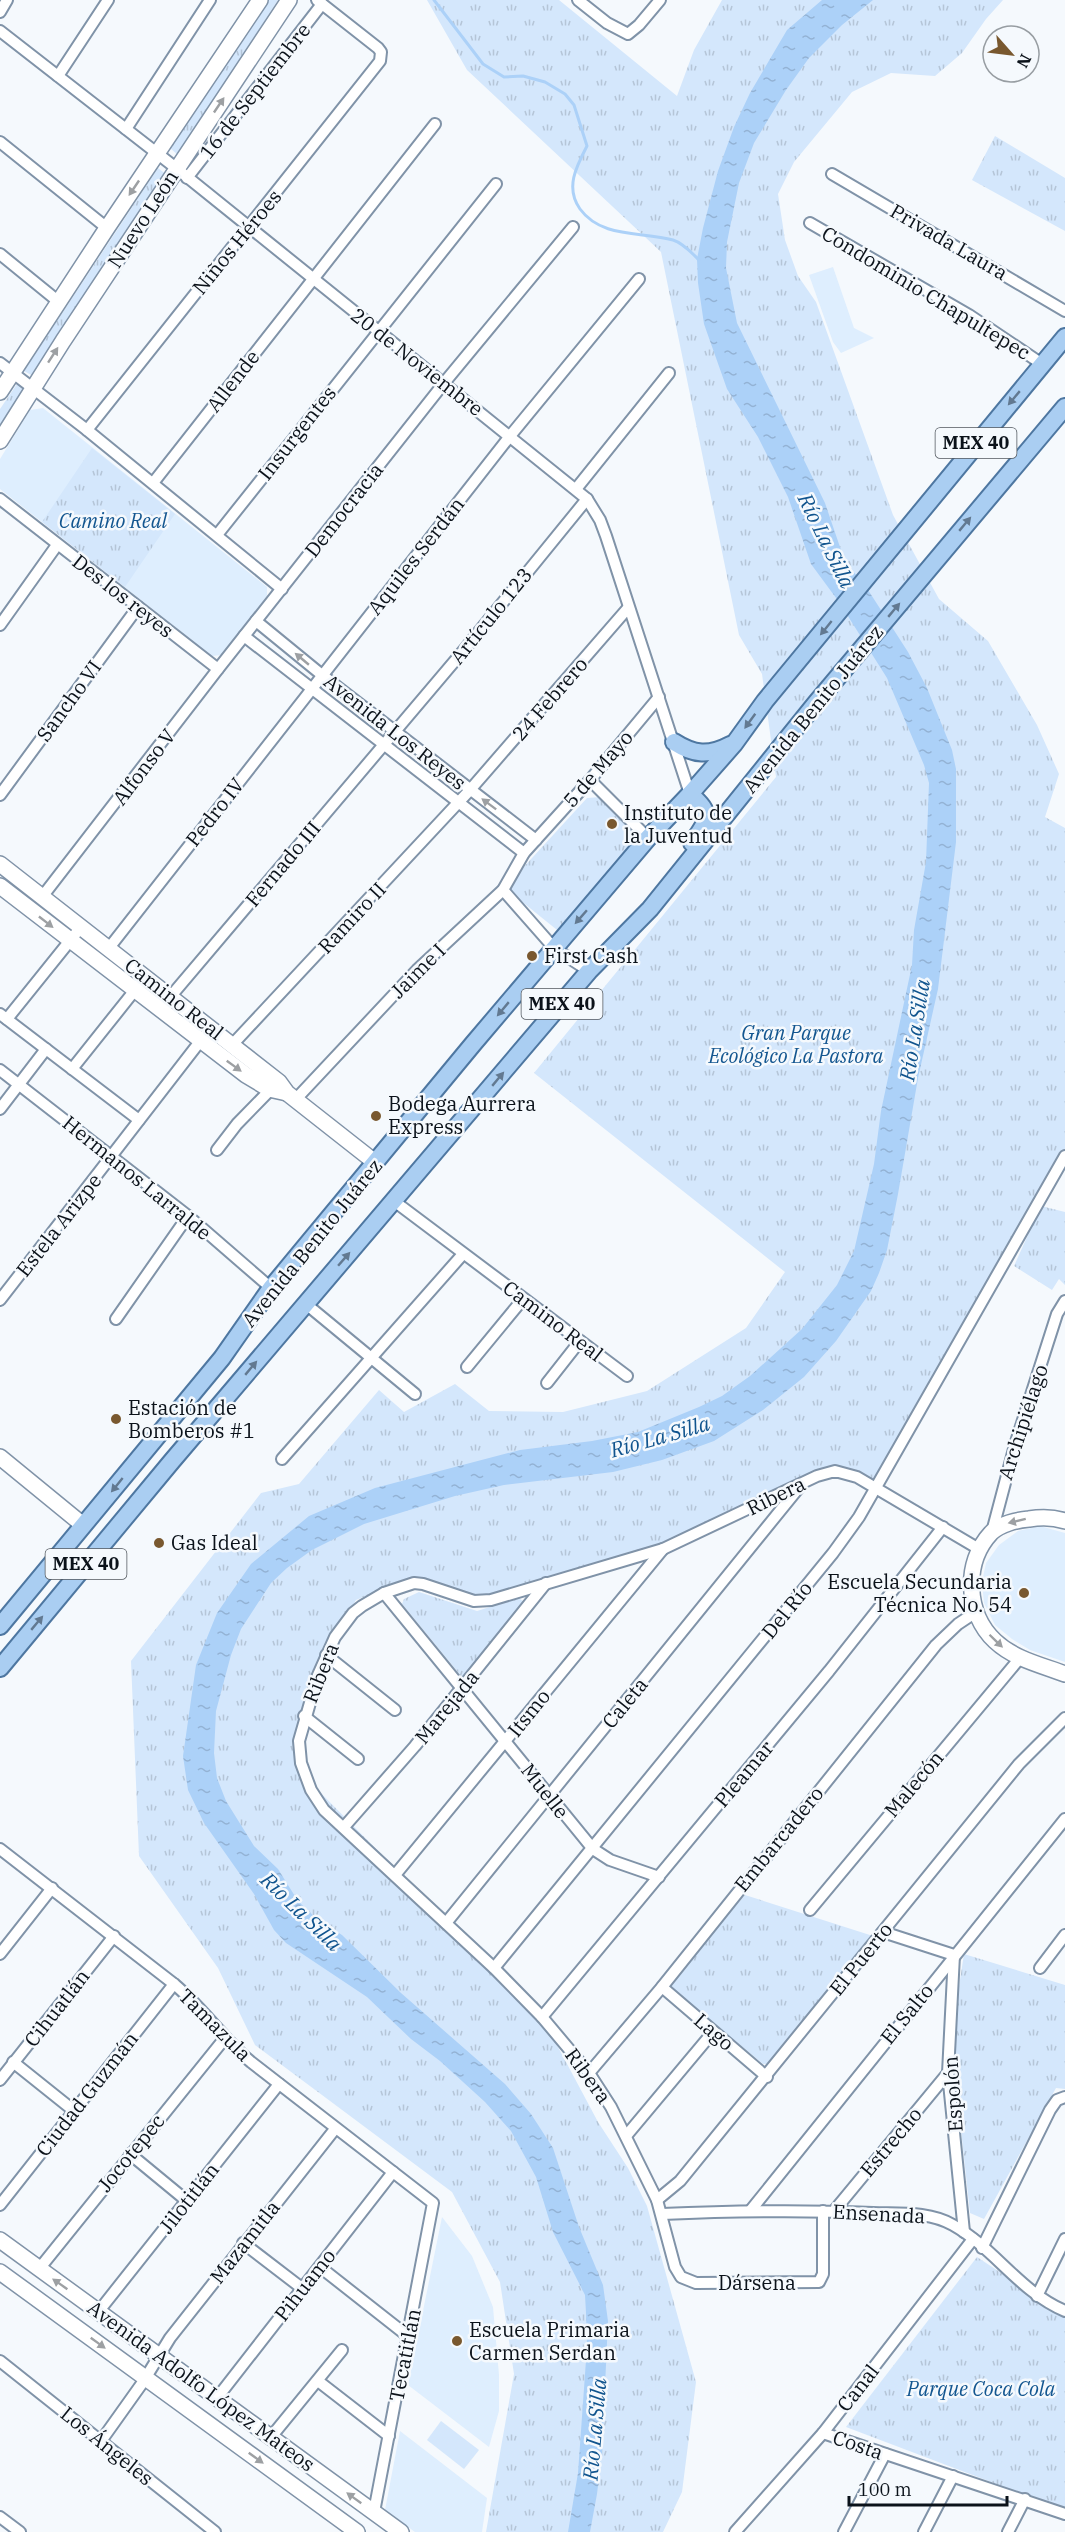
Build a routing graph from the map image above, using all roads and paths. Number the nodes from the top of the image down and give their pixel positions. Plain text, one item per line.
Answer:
1 (7, 0) edge
2 (108, 0) edge
3 (210, 0) edge
4 (260, 0) edge
5 (290, 0) edge
6 (578, 0) edge
7 (660, 0) edge
8 (319, 2) edge
9 (0, 12) edge
10 (0, 31) edge
11 (58, 76) junction
12 (435, 124) dead end
13 (126, 129) junction
14 (0, 142) edge
15 (157, 154) junction
16 (182, 173) junction
17 (832, 174) dead end
18 (496, 184) dead end
19 (810, 223) dead end
20 (249, 227) junction
21 (573, 227) dead end
22 (107, 228) junction
23 (0, 254) edge
24 (313, 279) junction
25 (639, 279) dead end
26 (59, 302) junction
27 (1065, 311) edge
28 (377, 331) junction
29 (1065, 337) edge
30 (0, 363) edge
31 (1042, 364) junction
32 (13, 373) junction
33 (669, 374) dead end
34 (444, 383) junction
35 (32, 389) junction
36 (0, 392) edge
37 (1065, 407) edge
38 (87, 430) junction
39 (510, 436) junction
40 (0, 441) edge
41 (153, 483) junction
42 (576, 489) junction
43 (0, 500) edge
44 (586, 500) junction
45 (217, 535) junction
46 (57, 545) junction
47 (282, 589) junction
48 (138, 607) junction
49 (628, 608) junction
50 (256, 621) junction
51 (0, 626) edge
52 (244, 636) junction
53 (218, 669) junction
54 (322, 675) junction
55 (311, 688) junction
56 (659, 697) junction
57 (395, 732) junction
58 (674, 742) junction
59 (734, 744) junction
60 (385, 745) junction
61 (590, 780) junction
62 (470, 790) junction
63 (690, 794) junction
64 (0, 795) edge
65 (458, 802) junction
66 (648, 838) junction
67 (536, 840) junction
68 (525, 853) junction
69 (0, 864) edge
70 (15, 876) junction
71 (1, 890) edge
72 (503, 890) junction
73 (42, 897) junction
74 (650, 909) junction
75 (81, 927) junction
76 (70, 941) junction
77 (109, 948) junction
78 (554, 948) junction
79 (589, 971) junction
80 (145, 977) junction
81 (135, 990) junction
82 (171, 996) junction
83 (3, 1016) edge
84 (210, 1028) junction
85 (200, 1041) junction
86 (232, 1045) junction
87 (46, 1049) junction
88 (0, 1070) edge
89 (72, 1070) junction
90 (18, 1085) junction
91 (283, 1091) junction
92 (0, 1109) edge
93 (139, 1120) junction
94 (217, 1150) dead end
95 (112, 1155) junction
96 (1065, 1156) edge
97 (376, 1163) junction
98 (394, 1201) junction
99 (188, 1216) junction
100 (463, 1254) junction
101 (272, 1288) junction
102 (523, 1299) junction
103 (0, 1300) edge
104 (1065, 1301) edge
105 (306, 1304) junction
106 (116, 1319) dead end
107 (580, 1341) junction
108 (372, 1359) junction
109 (467, 1367) dead end
110 (627, 1376) dead end
111 (547, 1383) dead end
112 (415, 1394) dead end
113 (150, 1444) junction
114 (0, 1459) edge
115 (282, 1459) dead end
116 (172, 1461) junction
117 (803, 1482) junction
118 (877, 1489) junction
119 (1064, 1516) edge
120 (83, 1525) junction
121 (943, 1527) junction
122 (992, 1532) junction
123 (663, 1549) junction
124 (979, 1549) junction
125 (546, 1583) junction
126 (384, 1593) junction
127 (976, 1612) junction
128 (0, 1626) edge
129 (326, 1655) junction
130 (1020, 1658) junction
131 (0, 1668) edge
132 (1065, 1674) edge
133 (463, 1687) junction
134 (395, 1710) dead end
135 (304, 1716) junction
136 (1065, 1718) edge
137 (506, 1742) junction
138 (358, 1760) dead end
139 (549, 1797) junction
140 (1065, 1819) edge
141 (344, 1827) junction
142 (0, 1849) edge
143 (593, 1849) junction
144 (395, 1875) junction
145 (659, 1877) junction
146 (52, 1888) junction
147 (810, 1910) dead end
148 (446, 1923) junction
149 (883, 1932) junction
150 (1065, 1935) edge
151 (114, 1936) junction
152 (0, 1954) edge
153 (954, 1955) junction
154 (494, 1968) junction
155 (1040, 1968) dead end
156 (174, 1984) junction
157 (662, 1987) junction
158 (542, 2017) junction
159 (713, 2032) junction
160 (225, 2038) junction
161 (13, 2062) junction
162 (589, 2073) junction
163 (948, 2073) junction
164 (767, 2077) junction
165 (0, 2079) edge
166 (279, 2084) junction
167 (1065, 2097) edge
168 (73, 2110) junction
169 (335, 2129) junction
170 (626, 2136) junction
171 (130, 2154) junction
172 (393, 2172) junction
173 (430, 2199) joint
174 (657, 2200) junction
175 (187, 2201) junction
176 (0, 2205) edge
177 (751, 2210) junction
178 (829, 2211) junction
179 (662, 2214) junction
180 (969, 2236) junction
181 (1065, 2239) edge
182 (0, 2240) edge
183 (243, 2243) junction
184 (982, 2247) junction
185 (320, 2268) junction
186 (39, 2269) junction
187 (0, 2272) edge
188 (685, 2280) joint
189 (303, 2289) junction
190 (1037, 2295) junction
191 (99, 2311) junction
192 (1065, 2311) edge
193 (409, 2337) junction
194 (342, 2350) dead end
195 (159, 2356) junction
196 (0, 2361) edge
197 (145, 2378) junction
198 (318, 2380) junction
199 (217, 2398) junction
200 (823, 2433) junction
201 (389, 2436) junction
202 (271, 2437) junction
203 (101, 2441) junction
204 (885, 2454) junction
205 (953, 2476) junction
206 (1025, 2499) junction
207 (374, 2512) junction
208 (1065, 2514) edge
209 (0, 2517) edge
210 (396, 2530) edge
211 (20, 2532) edge
212 (215, 2532) edge
213 (357, 2532) edge
214 (735, 2532) edge
215 (844, 2532) edge
216 (924, 2532) edge
217 (1008, 2532) edge

1 - 9 street
2 - 11 street
3 - 13 street
4 - 15 street, Nuevo León
16 -> 5 street, Nuevo León
6 - 7 street
8 - 16 street, 16 de Septiembre
8 - 20 street, Niños Héroes
10 - 11 street, 20 de Noviembre
11 - 13 street, 20 de Noviembre
12 - 24 street, Allende
13 - 15 street, 20 de Noviembre
14 - 22 street
15 - 16 street, 20 de Noviembre
15 -> 22 street, Nuevo León
16 - 20 street, 20 de Noviembre
35 -> 16 street, Nuevo León
17 - 27 street, Privada Laura
18 - 28 street, Insurgentes
19 - 31 street, Condominio Chapultepec
20 - 24 street, 20 de Noviembre
20 - 38 street, Niños Héroes
21 - 34 street, Democracia
22 - 26 street, Nuevo León
23 - 26 street
24 - 28 street, 20 de Noviembre
24 - 41 street, Allende
25 - 39 street, Aquiles Serdán
26 - 32 street, Nuevo León
28 - 34 street, 20 de Noviembre
28 - 45 street, Insurgentes
29 - 31 main road, Avenida Benito Juárez / MEX 40
30 - 32 street
31 -> 59 main road, Avenida Benito Juárez / MEX 40
32 - 35 street
32 - 36 street, Nuevo León
33 - 42 street
34 - 39 street, 20 de Noviembre
34 - 47 street, Democracia
35 - 38 street
35 - 40 street, Nuevo León
74 -> 37 main road, Avenida Benito Juárez / MEX 40
38 - 41 street
39 - 42 street, 20 de Noviembre
39 - 54 street, Aquiles Serdán
41 - 45 street
42 - 44 street, 20 de Noviembre
43 - 46 street, Des los reyes
44 - 49 street, 20 de Noviembre
44 - 57 street, Artículo 123
45 - 47 street
46 - 48 street, Des los reyes
46 - 51 street
47 - 50 street, Democracia
48 - 53 street, Des los reyes
48 - 64 street, Sancho VI
49 - 56 street, 20 de Noviembre
49 - 62 street, 24 Febrero
50 - 52 street, Democracia
54 -> 50 street, Avenida Los Reyes
52 - 53 street, Alfonso V
52 - 55 street, Avenida Los Reyes
53 - 73 street, Alfonso V
54 - 55 street, Pedro IV
54 - 57 street, Avenida Los Reyes
55 - 60 street, Avenida Los Reyes
55 - 77 street, Pedro IV
56 - 58 street, 20 de Noviembre
56 - 61 street, 5 de Mayo
57 - 60 street, Fernado III
57 - 62 street, Avenida Los Reyes
58 - 59 main road
58 - 63 street, 20 de Noviembre
59 - 63 main road, Avenida Benito Juárez / MEX 40
60 - 65 street, Avenida Los Reyes
60 - 82 street, Fernado III
61 - 66 street
61 - 67 street, 5 de Mayo
62 - 65 street, Ramiro II
67 -> 62 street, Avenida Los Reyes
63 - 66 main road, Avenida Benito Juárez / MEX 40
63 - 74 main road
65 - 68 street, Avenida Los Reyes
65 - 86 street, Ramiro II
66 -> 78 main road, Avenida Benito Juárez / MEX 40
67 - 68 street, Jaime I
68 - 72 street, Jaime I
69 - 70 street, Camino Real
70 - 71 street
70 - 73 street, Camino Real
71 -> 76 street, Camino Real
72 - 78 street
72 - 91 street, Jaime I
73 - 75 street, Camino Real
74 - 79 main road, Avenida Benito Juárez / MEX 40
75 - 76 street
75 - 77 street, Camino Real
76 - 81 street, Camino Real
76 - 83 street
77 - 80 street, Camino Real
78 - 79 street
78 -> 97 main road, Avenida Benito Juárez / MEX 40
98 -> 79 main road, Avenida Benito Juárez / MEX 40
80 - 81 street
80 - 82 street, Camino Real
81 - 85 street, Camino Real
81 - 89 street
82 - 84 street, Camino Real
83 - 87 street
84 - 85 street, Estela Arizpe
84 - 86 street, Camino Real
85 -> 91 street, Camino Real
85 - 93 street, Estela Arizpe
86 - 91 street, Camino Real
87 - 89 street
87 - 90 street
88 - 90 street, Hermanos Larralde
89 - 93 street
90 - 92 street
90 - 95 street, Hermanos Larralde
91 - 94 street, Jaime I
91 - 97 street, Camino Real
93 - 95 street, Estela Arizpe
95 - 99 street, Hermanos Larralde
95 - 103 street, Estela Arizpe
96 - 118 street, Del Río
97 - 101 main road, Avenida Benito Juárez / MEX 40
98 - 100 street, Camino Real
105 -> 98 main road, Avenida Benito Juárez / MEX 40
99 - 101 street, Hermanos Larralde
99 - 106 street
100 - 102 street, Camino Real
100 - 108 street
101 - 113 main road, Avenida Benito Juárez / MEX 40
102 - 107 street, Camino Real
102 - 109 street
104 - 122 street, Archipiélago
105 - 108 street
116 -> 105 main road, Avenida Benito Juárez / MEX 40
107 - 110 street, Camino Real
107 - 111 street
108 - 112 street
108 - 115 street
113 - 116 main road
113 -> 120 main road, Avenida Benito Juárez / MEX 40
114 - 120 street
131 -> 116 main road, Avenida Benito Juárez / MEX 40
117 - 118 street, Ribera
117 - 123 street, Ribera
117 - 139 street, Caleta
118 - 121 street, Ribera
118 - 143 street, Del Río
119 -> 122 street
120 - 128 main road, Avenida Benito Juárez / MEX 40
121 - 124 street, Ribera
121 - 145 street, Pleamar
122 - 124 street
123 - 125 street, Ribera
123 - 137 street, Itsmo
124 - 127 street
125 - 126 street, Ribera
125 - 133 street, Marejada
126 - 129 street, Ribera
126 - 133 street, Muelle
127 -> 130 street
127 - 157 street, Embarcadero
129 - 134 street
129 - 135 street, Ribera
130 - 132 street
130 - 147 street, Malecón
133 - 137 street, Muelle
133 - 141 street, Marejada
135 - 138 street
135 - 141 street, Ribera
136 - 149 street, El Puerto
137 - 139 street, Muelle
137 - 144 street, Itsmo
139 - 143 street, Muelle
139 - 148 street, Caleta
140 - 153 street, El Salto
141 - 144 street, Ribera
142 - 146 street, Tamazula
143 - 145 street, Muelle
143 - 154 street, Del Río
144 - 148 street, Ribera
145 - 158 street, Pleamar
146 - 151 street, Tamazula
146 - 152 street
148 - 154 street, Ribera
149 - 153 street
149 - 164 street, El Puerto
150 - 155 street
151 - 156 street, Tamazula
151 - 161 street, Cihuatlán
153 - 163 street, Espolón
153 - 177 street, El Salto
154 - 158 street, Ribera
156 - 160 street, Tamazula
156 - 168 street, Ciudad Guzmán
157 - 159 street, Lago
157 - 162 street, Embarcadero
158 - 162 street, Ribera
159 - 164 street, Lago
159 - 170 street
160 - 166 street, Tamazula
160 - 171 street, Jocotepec
161 - 165 street, Cihuatlán
161 - 168 street
162 - 170 street, Ribera
163 - 178 street, Estrecho
163 - 180 street, Espolón
164 - 174 street, El Puerto
166 - 169 street, Tamazula
166 - 175 street, Jilotitlán
167 - 184 street
168 - 176 street, Ciudad Guzmán
169 - 172 street, Tamazula
169 - 183 street, Mazamitla
170 - 174 street, Ribera
171 - 175 street
171 - 186 street, Jocotepec
172 - 173 street, Tamazula
172 - 185 street, Pihuamo
173 - 193 street, Tecatitlán
174 - 179 street, Ribera
175 - 191 street, Jilotitlán
177 - 178 street, Ensenada
177 - 179 street, Ensenada
178 - 180 street, Ensenada
178 - 188 street, Dársena
179 - 188 street, Ribera
180 - 184 street, Ensenada
180 - 200 street, Canal
181 - 190 street
182 - 186 street, Avenida Adolfo López Mateos
183 - 189 street
183 - 195 street, Mazamitla
184 - 190 street, Ensenada
185 - 189 street, Pihuamo
185 - 193 street
191 -> 186 street, Avenida Adolfo López Mateos
187 -> 197 street, Avenida Adolfo López Mateos
189 - 199 street, Pihuamo
190 - 192 street, Ensenada
191 - 195 street, Avenida Adolfo López Mateos
193 - 201 street, Tecatitlán
194 - 198 street
195 - 197 street, Mazamitla
195 - 199 street, Avenida Adolfo López Mateos
196 - 203 street, Los Ángeles
197 - 203 street, Mazamitla
197 -> 213 street, Avenida Adolfo López Mateos
198 - 201 street
198 - 202 street
199 - 202 street, Avenida Adolfo López Mateos
200 - 204 street, Costa
200 - 214 street, Canal
201 - 207 street, Tecatitlán
207 -> 202 street, Avenida Adolfo López Mateos
203 - 212 street, Los Ángeles
204 - 205 street, Costa
204 - 215 street
205 - 206 street, Costa
205 - 216 street
206 - 208 street, Costa
206 - 217 street
207 - 210 street, Avenida Adolfo López Mateos
209 - 211 street

